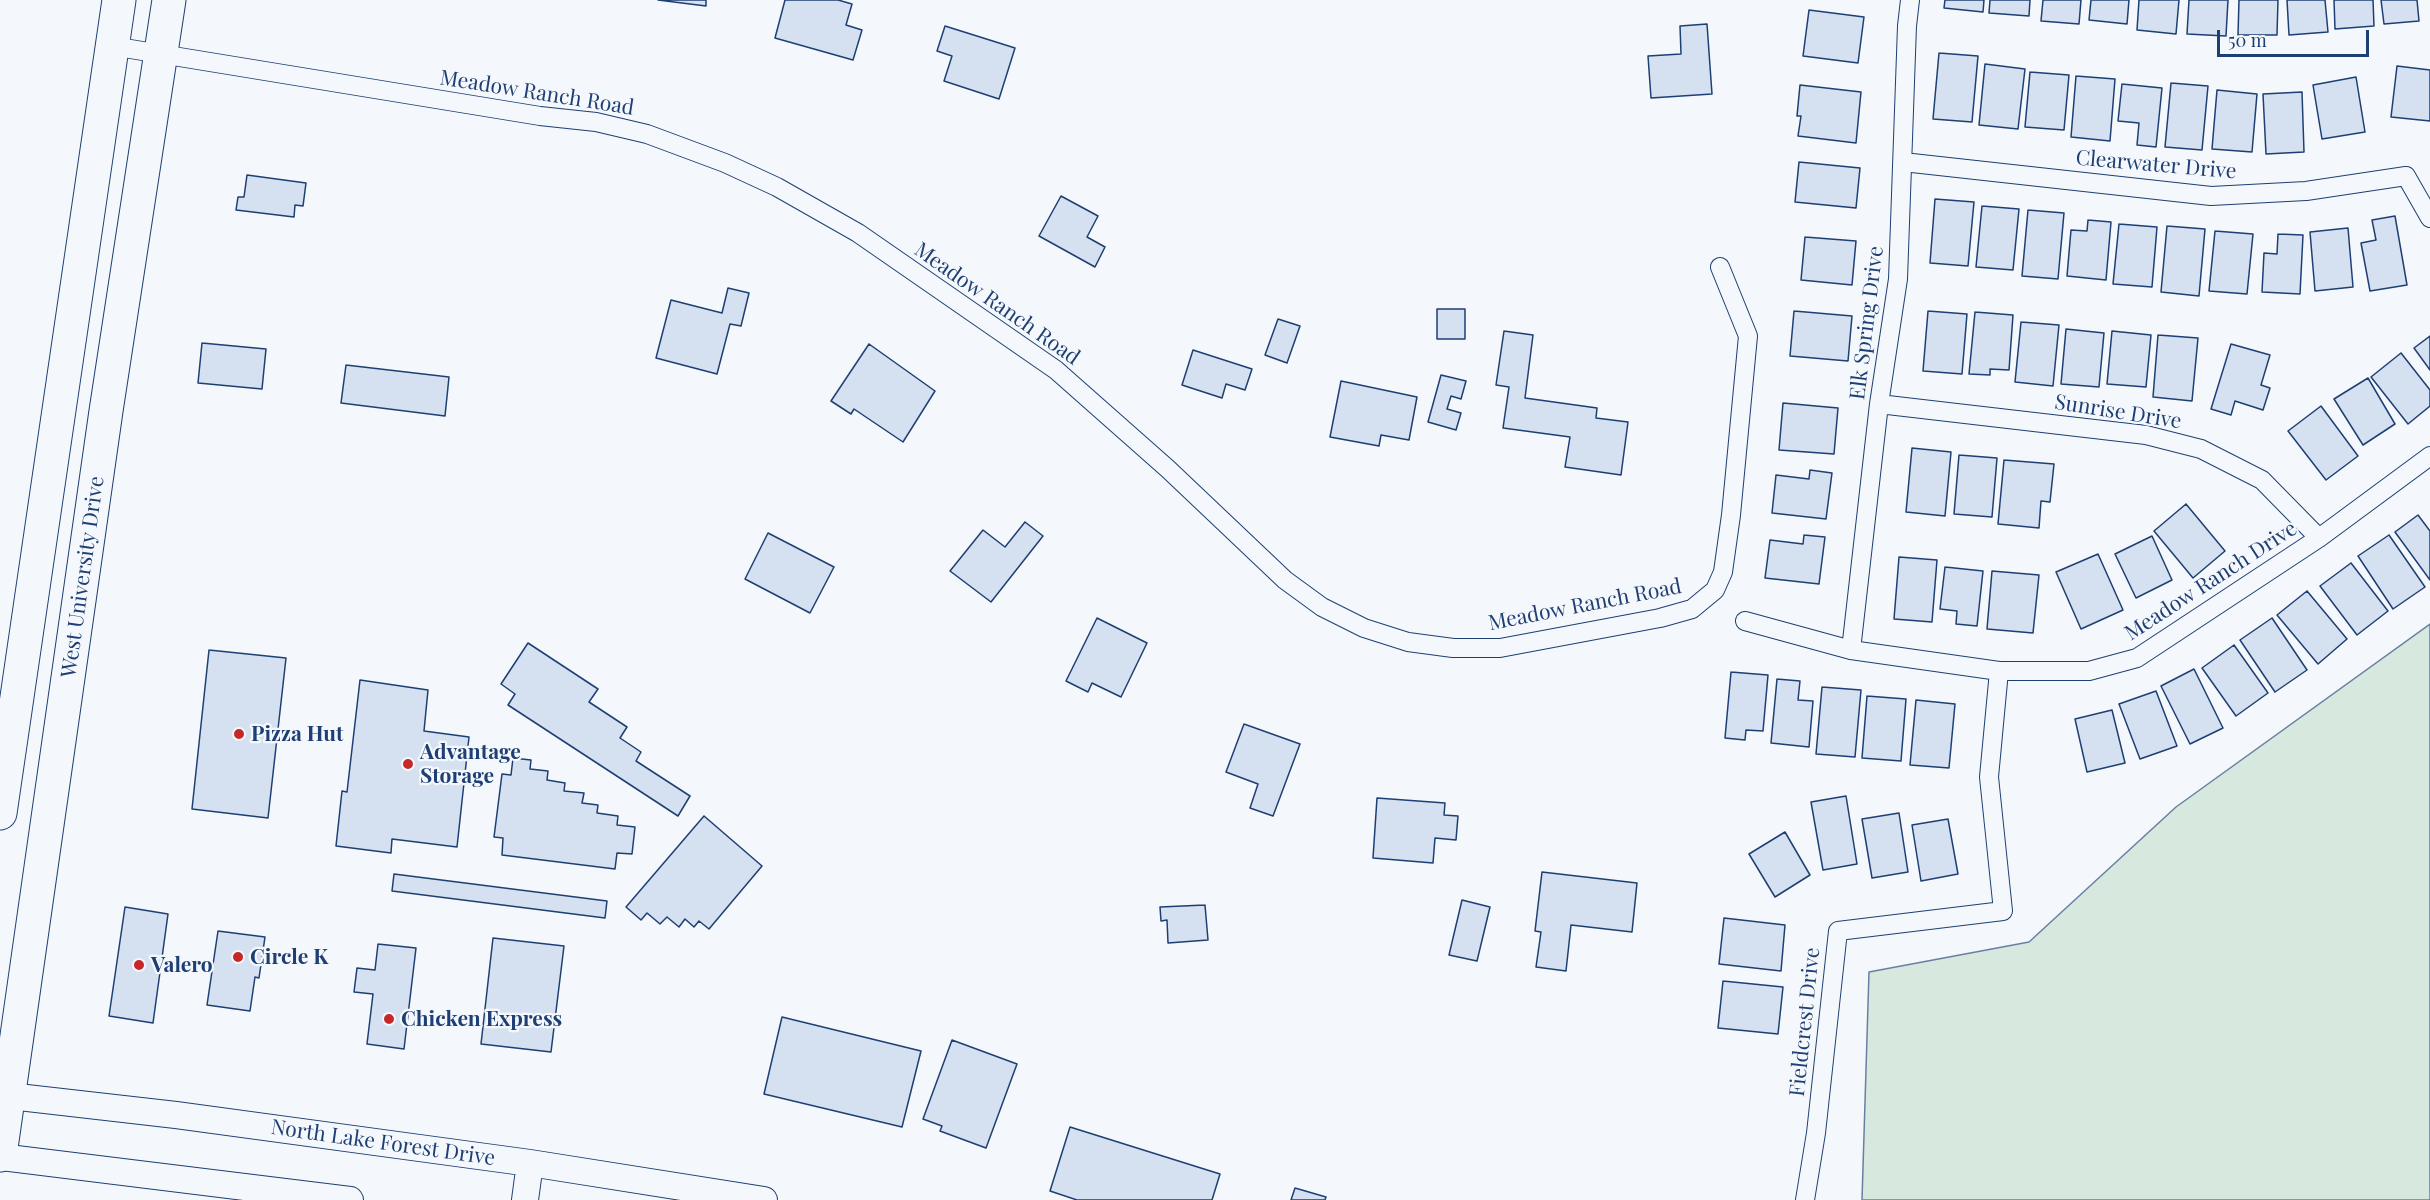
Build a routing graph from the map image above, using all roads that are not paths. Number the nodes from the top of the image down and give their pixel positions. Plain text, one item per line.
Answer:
1 (119, 0) edge
2 (169, 0) edge
3 (1910, 0) edge
4 (112, 46) junction
5 (162, 54) junction
6 (1903, 162) junction
7 (2430, 218) edge
8 (1720, 267) dead end
9 (1879, 404) junction
10 (2430, 456) edge
11 (2319, 538) junction
12 (29, 610) junction
13 (77, 617) junction
14 (1745, 621) dead end
15 (1851, 650) junction
16 (2000, 671) junction
17 (0, 813) edge
18 (4, 1095) edge
19 (0, 1156) edge
20 (530, 1163) junction
21 (350, 1200) edge
22 (525, 1200) edge
23 (764, 1200) edge
24 (1805, 1200) edge

1 - 4 highway
2 - 5 highway, West University Drive
3 - 6 street, Elk Spring Drive
4 - 5 street, Meadow Ranch Road
4 - 12 highway
5 - 8 street, Meadow Ranch Road
5 - 13 highway, West University Drive
6 - 7 street, Clearwater Drive
6 - 9 street, Elk Spring Drive
9 - 11 street, Sunrise Drive
9 - 15 street, Elk Spring Drive
10 - 11 street, Meadow Ranch Drive
11 - 16 street, Meadow Ranch Drive
12 - 13 highway
12 - 17 highway
13 - 18 highway, West University Drive
14 - 15 street, Meadow Ranch Drive
15 - 16 street, Meadow Ranch Drive
16 - 24 street, Fieldcrest Drive
18 - 19 highway, West University Drive
18 - 20 main road, North Lake Forest Drive
19 - 21 main road
20 - 22 main road
20 - 23 main road, North Lake Forest Drive

